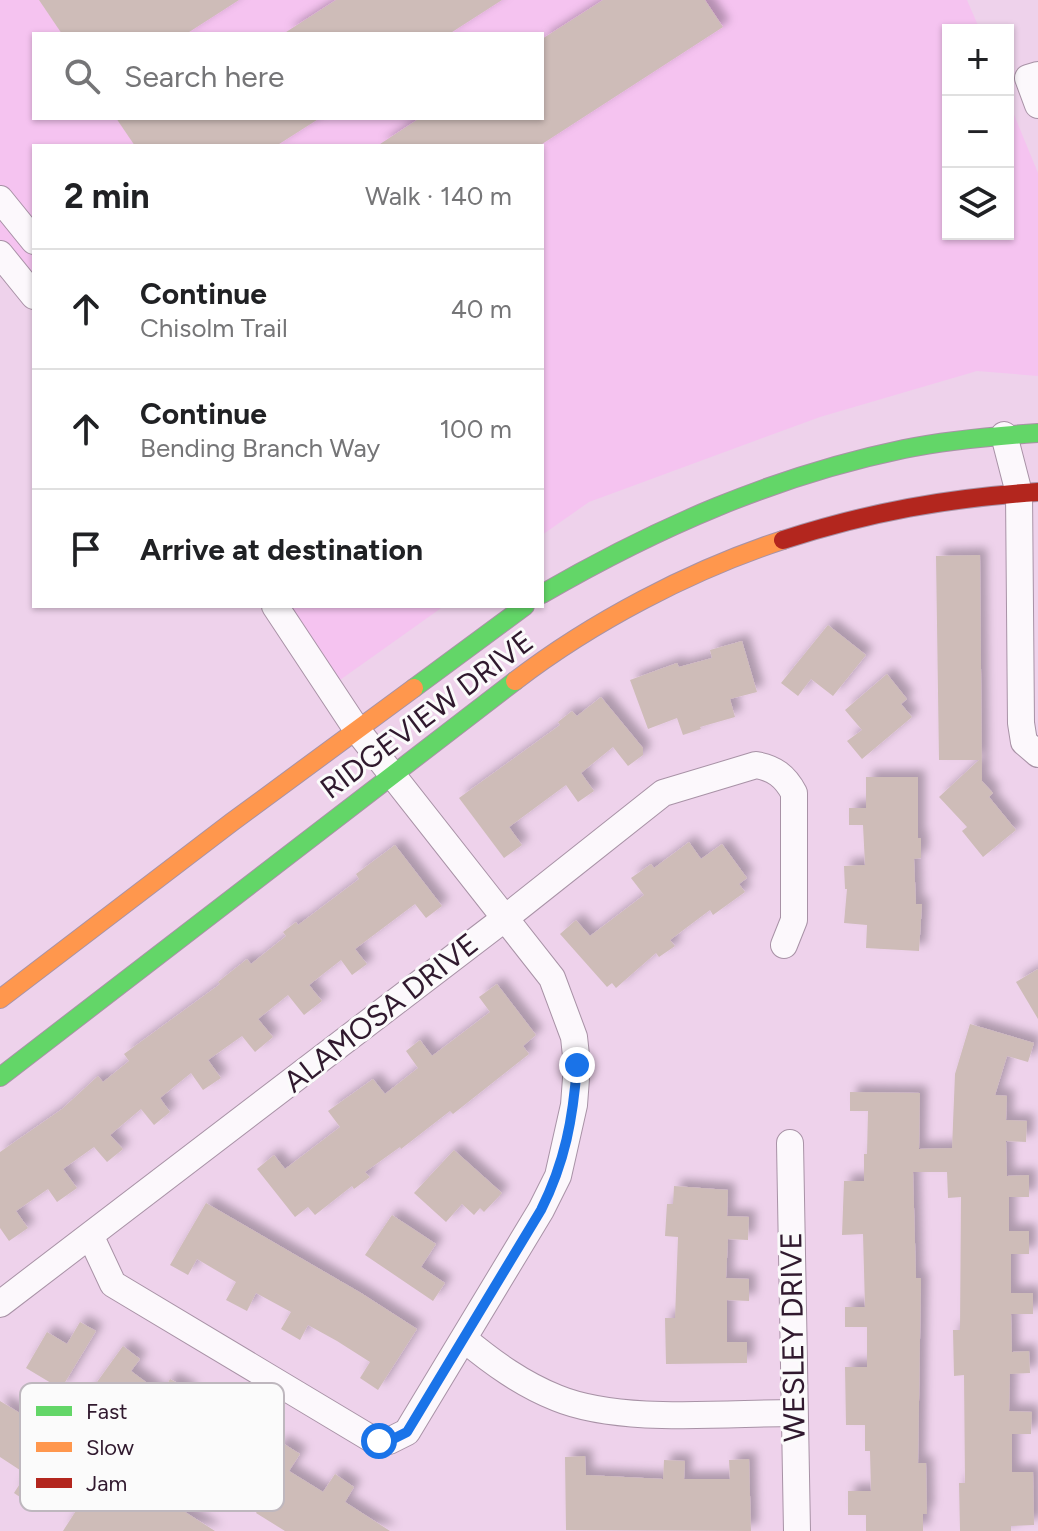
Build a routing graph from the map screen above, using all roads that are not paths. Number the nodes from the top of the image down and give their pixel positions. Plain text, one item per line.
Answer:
1 (1038, 75) edge
2 (1038, 105) edge
3 (0, 199) edge
4 (32, 239) edge
5 (0, 254) edge
6 (32, 294) edge
7 (1038, 433) edge
8 (1004, 435) junction
9 (1029, 492) edge
10 (544, 593) edge
11 (276, 608) edge
12 (522, 608) edge
13 (357, 730) junction
14 (1037, 753) edge
15 (392, 775) junction
16 (504, 919) junction
17 (784, 945) dead end
18 (0, 999) edge
19 (0, 1077) edge
20 (790, 1143) dead end
21 (91, 1237) junction
22 (0, 1304) edge
23 (464, 1339) junction
24 (278, 1383) edge
25 (284, 1386) edge
26 (794, 1413) junction
27 (797, 1531) edge

1 - 2 street
3 - 4 street
5 - 6 street
7 - 8 main road, RIDGEVIEW DRIVE
8 - 9 street
8 - 10 main road, RIDGEVIEW DRIVE
9 - 14 street
9 - 15 main road, RIDGEVIEW DRIVE
11 - 13 street
12 - 13 main road, RIDGEVIEW DRIVE
13 - 15 street
13 - 18 main road, RIDGEVIEW DRIVE
15 - 16 street
15 - 19 main road, RIDGEVIEW DRIVE
16 - 17 street, ALAMOSA DRIVE
16 - 21 street, ALAMOSA DRIVE
16 - 23 street
20 - 26 street, WESLEY DRIVE
21 - 22 street, ALAMOSA DRIVE
21 - 24 street
23 - 25 street
23 - 26 street
26 - 27 street, WESLEY DRIVE

